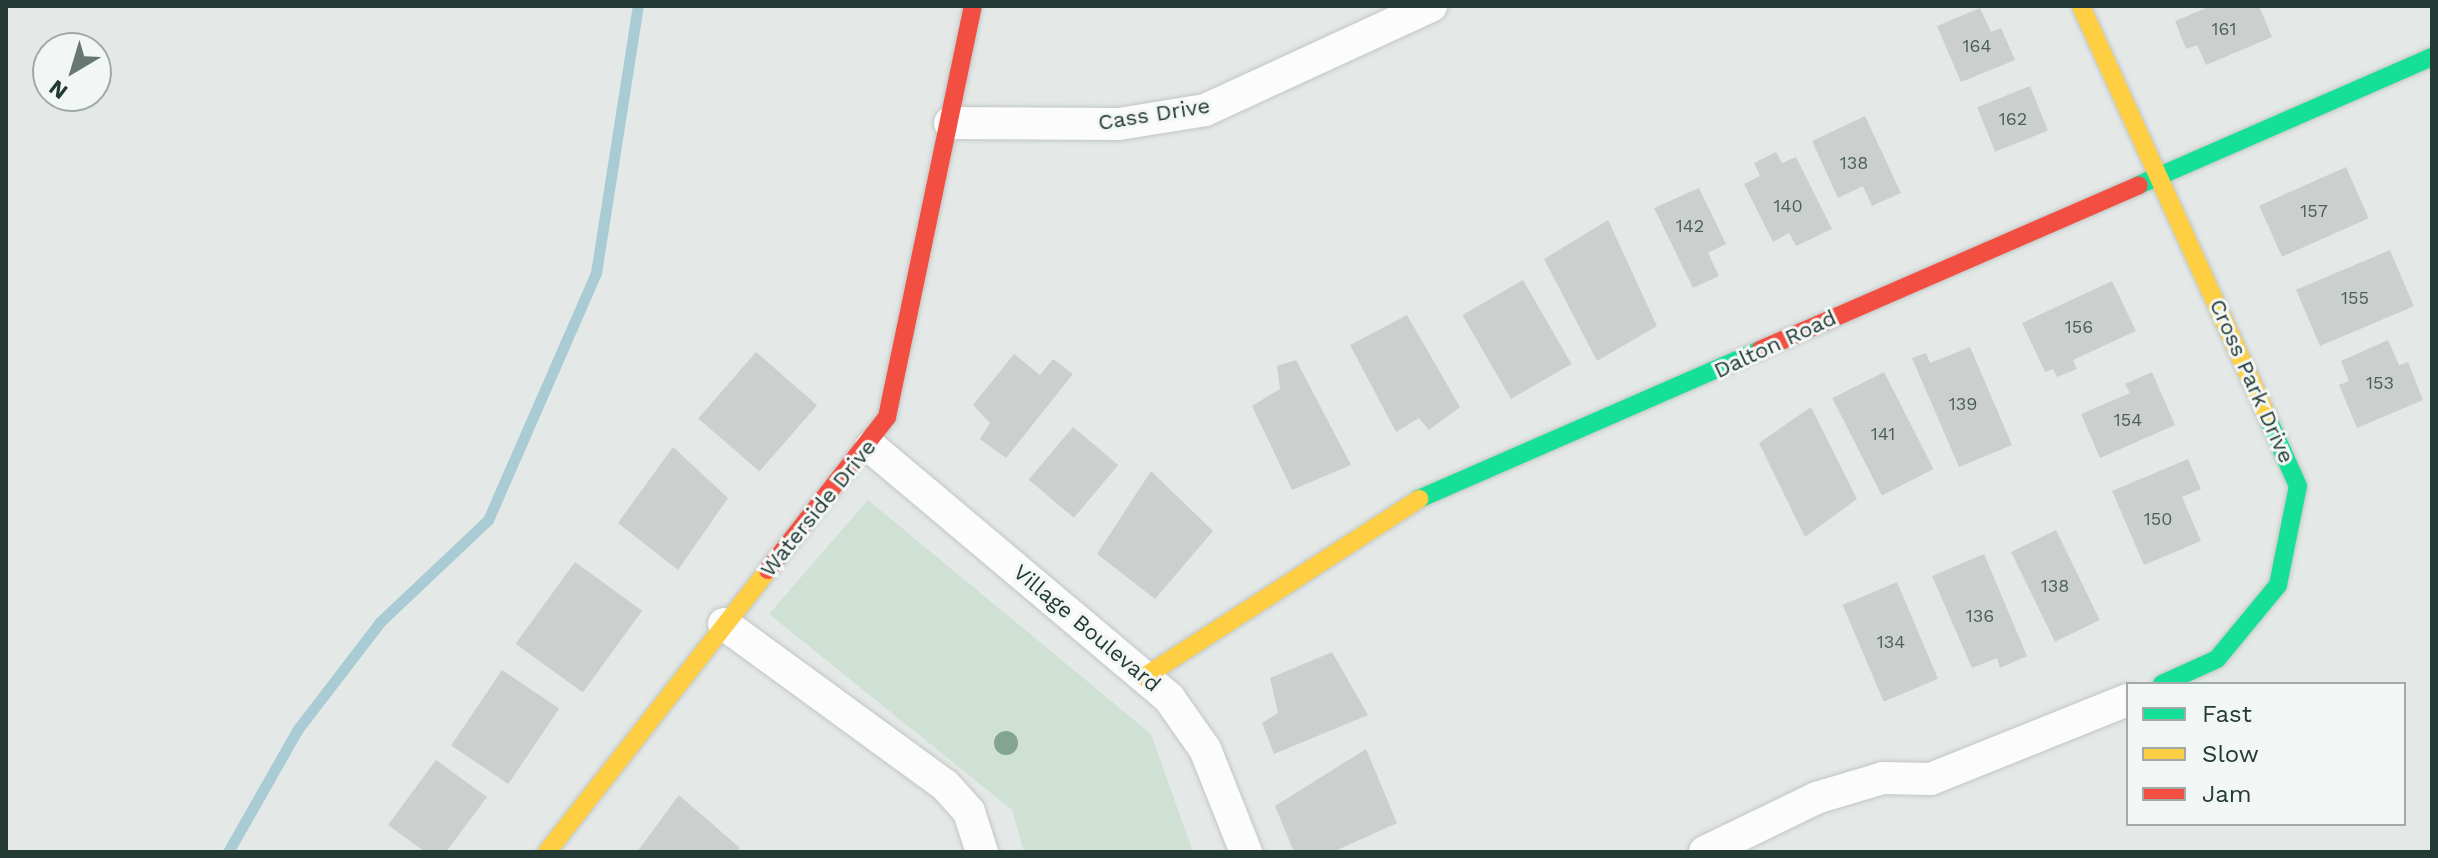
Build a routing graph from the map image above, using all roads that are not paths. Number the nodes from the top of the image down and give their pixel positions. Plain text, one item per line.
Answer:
1 (973, 6) edge
2 (1431, 6) edge
3 (2081, 6) edge
4 (2432, 57) edge
5 (950, 123) junction
6 (2157, 175) junction
7 (871, 447) junction
8 (724, 624) junction
9 (1144, 677) junction
10 (2166, 682) edge
11 (2126, 701) edge
12 (547, 852) edge
13 (982, 852) edge
14 (1246, 852) edge
15 (1705, 852) edge

1 - 5 street, Waterside Drive
2 - 5 street, Cass Drive
3 - 6 street, Cross Park Drive
4 - 6 street, Dalton Road
5 - 7 street, Waterside Drive
6 - 9 street, Dalton Road
6 - 10 street, Cross Park Drive
7 - 8 street, Waterside Drive
7 - 9 street, Village Boulevard
8 - 12 street, Waterside Drive
8 - 13 street
9 - 14 street, Village Boulevard
11 - 15 street

